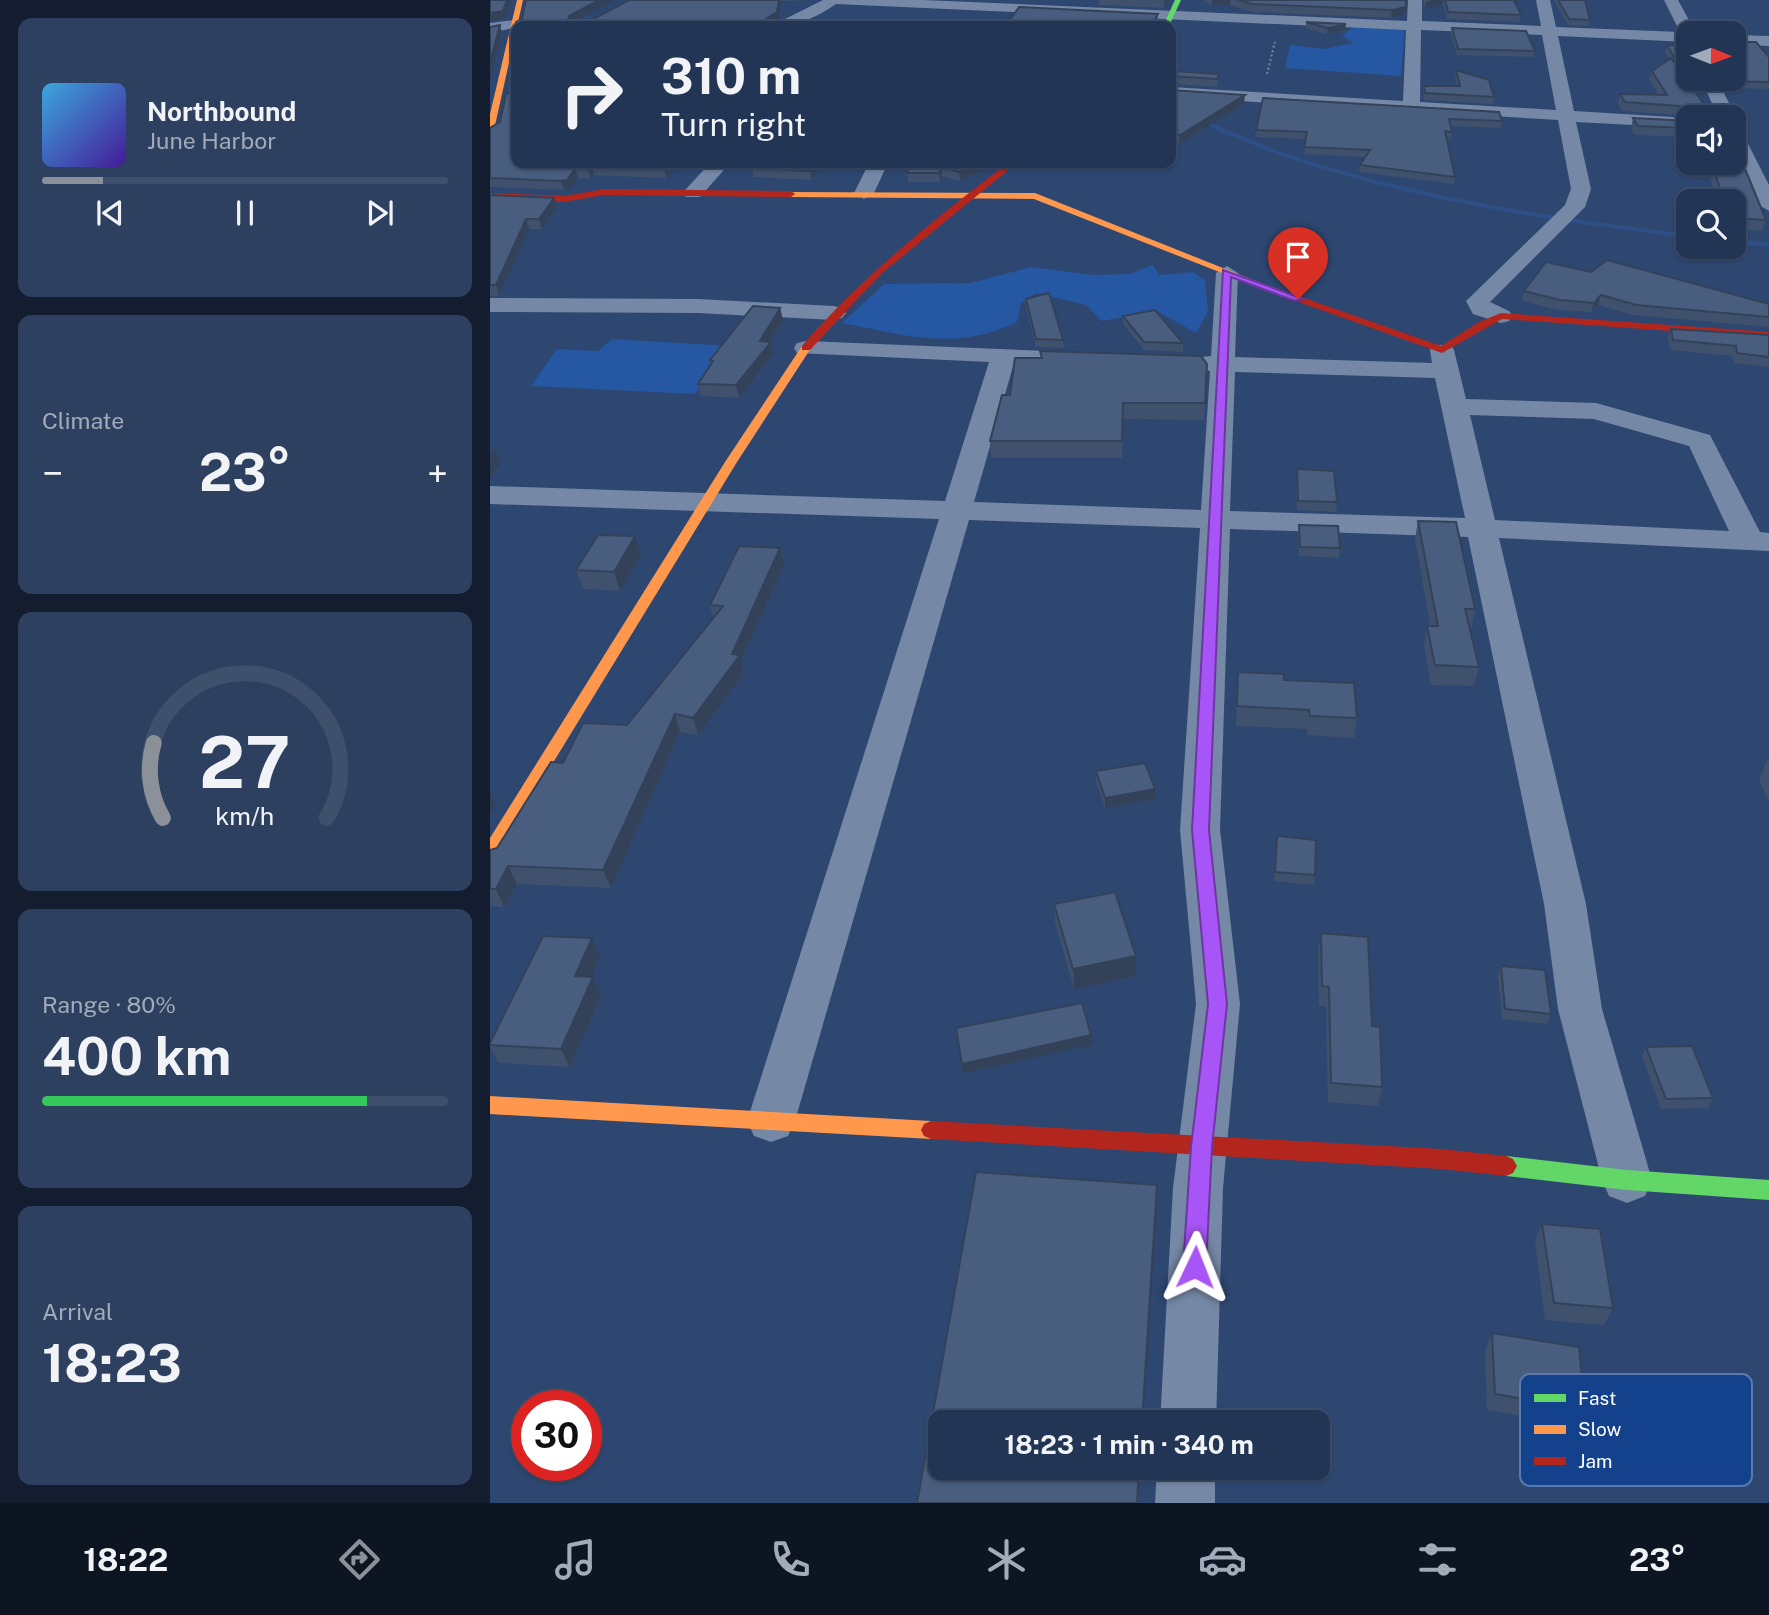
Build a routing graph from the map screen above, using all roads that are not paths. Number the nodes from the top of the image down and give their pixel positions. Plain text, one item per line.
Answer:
1 (520, 0) edge
2 (834, 0) edge
3 (1415, 0) edge
4 (1543, 0) edge
5 (1671, 0) edge
6 (1007, 4) edge
7 (1251, 4) edge
8 (1172, 13) edge
9 (516, 21) edge
10 (792, 21) edge
11 (991, 21) edge
12 (1682, 21) edge
13 (1413, 24) junction
14 (511, 25) edge
15 (490, 28) edge
16 (1549, 31) junction
17 (1676, 36) edge
18 (1746, 40) edge
19 (1769, 41) edge
20 (511, 61) edge
21 (1176, 92) edge
22 (494, 95) edge
23 (1411, 107) junction
24 (1568, 115) junction
25 (1676, 122) edge
26 (490, 130) edge
27 (1746, 158) edge
28 (716, 168) edge
29 (876, 168) edge
30 (1006, 168) edge
31 (693, 193) junction
32 (864, 193) junction
33 (490, 196) edge
34 (967, 197) junction
35 (1769, 205) edge
36 (1227, 272) junction
37 (490, 305) edge
38 (834, 313) junction
39 (1501, 316) junction
40 (1769, 335) edge
41 (806, 348) junction
42 (1004, 355) junction
43 (1114, 359) edge
44 (1445, 361) junction
45 (1182, 362) edge
46 (1223, 363) junction
47 (1456, 407) junction
48 (490, 495) edge
49 (707, 502) junction
50 (956, 511) junction
51 (1214, 520) junction
52 (1480, 528) junction
53 (1759, 542) edge
54 (490, 852) edge
55 (490, 1105) edge
56 (771, 1121) junction
57 (1201, 1147) junction
58 (1627, 1180) junction
59 (1769, 1190) edge
60 (1189, 1410) edge
61 (1186, 1480) edge
62 (1185, 1503) edge

1 - 9 street
2 - 6 street
2 - 10 street
3 - 13 street
4 - 16 street
5 - 12 street
6 - 8 street
6 - 11 street
7 - 8 street
8 - 13 street
13 - 16 street
13 - 23 street
14 - 15 street
16 - 17 street
16 - 24 street
18 - 19 street
20 - 22 street
21 - 23 street
22 - 26 street
23 - 24 street
24 - 25 street
24 - 39 street
27 - 35 street
28 - 31 street
29 - 32 street
30 - 34 street
31 - 32 street
31 - 33 street
32 - 34 street
34 - 36 street
34 - 38 street
36 - 44 street
36 - 46 street
37 - 38 street
38 - 41 street
39 - 40 street
39 - 44 street
41 - 42 street
41 - 49 street
42 - 43 street
42 - 50 street
44 - 46 street
44 - 47 street
45 - 46 street
46 - 51 street
47 - 52 street
47 - 53 street
48 - 49 street
49 - 50 street
49 - 54 street
50 - 51 street
50 - 56 street
51 - 52 street
51 - 57 street
52 - 53 street
52 - 58 street
55 - 56 street
56 - 57 street
57 - 58 street
57 - 60 street
58 - 59 street
61 - 62 street

